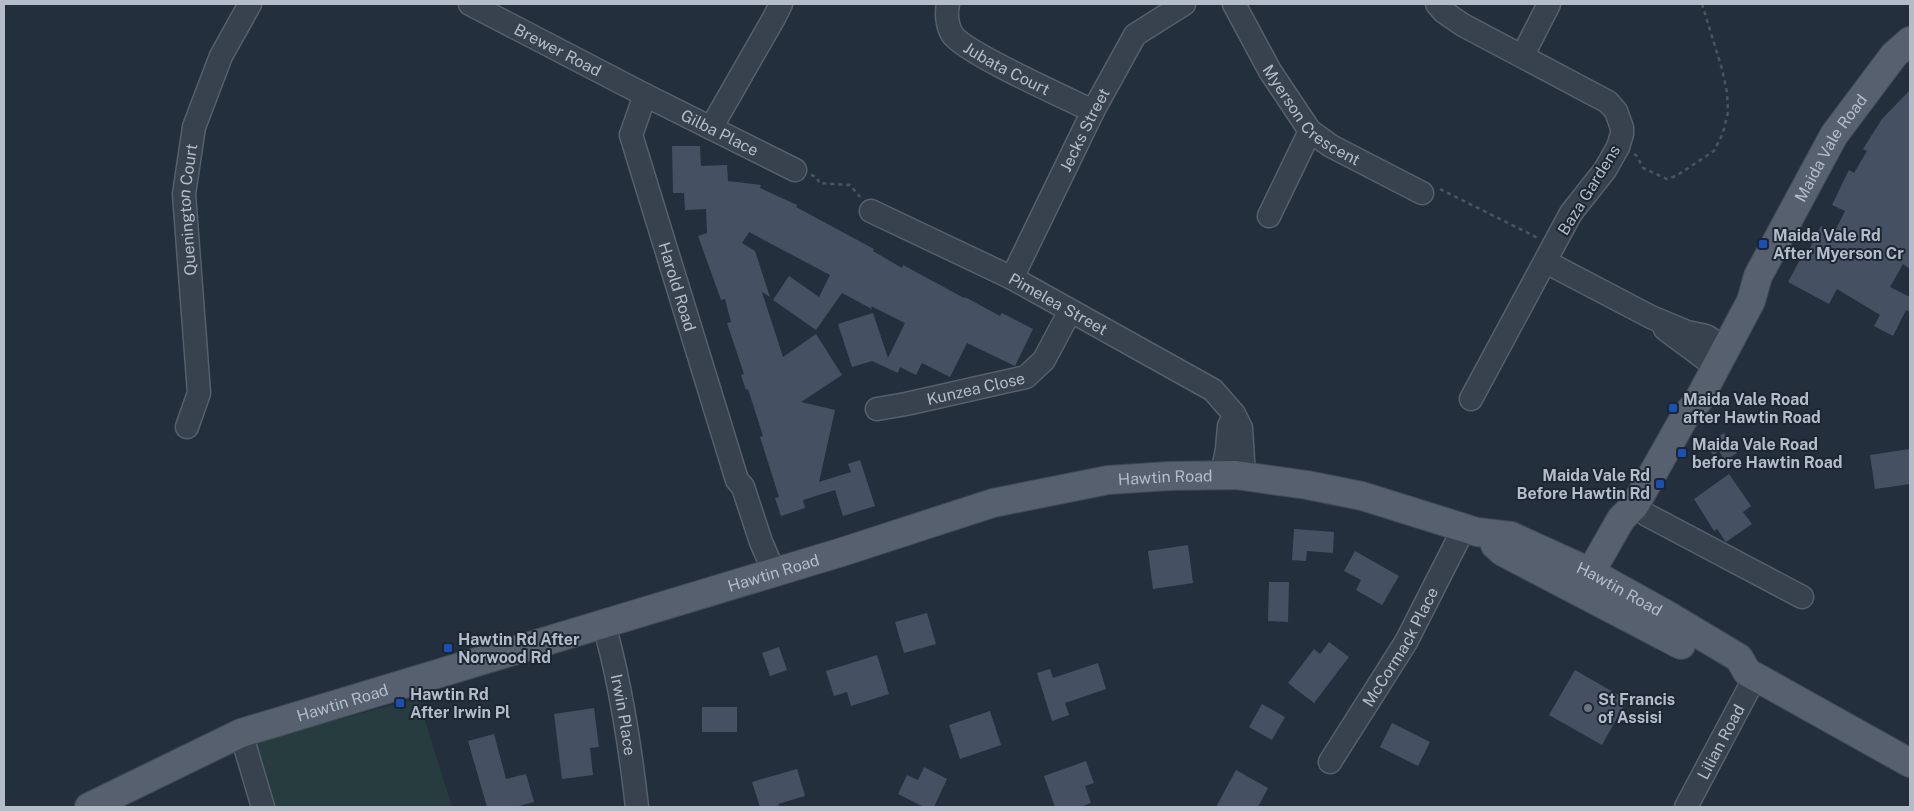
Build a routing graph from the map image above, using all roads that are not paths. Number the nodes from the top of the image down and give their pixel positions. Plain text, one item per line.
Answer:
1 (250, 4) edge
2 (470, 4) edge
3 (781, 4) edge
4 (948, 4) edge
5 (1184, 4) edge
6 (1234, 4) edge
7 (1437, 4) edge
8 (1550, 4) edge
9 (1910, 41) edge
10 (1910, 53) edge
11 (1523, 55) junction
12 (1880, 76) junction
13 (645, 95) junction
14 (1093, 111) junction
15 (711, 128) junction
16 (1310, 131) junction
17 (795, 170) road end
18 (1427, 189) road end
19 (871, 210) road end
20 (1269, 216) dead end
21 (1546, 262) junction
22 (1012, 278) junction
23 (1070, 311) junction
24 (1715, 354) junction
25 (1471, 399) dead end
26 (877, 409) dead end
27 (187, 427) dead end
28 (1233, 476) junction
29 (1635, 505) junction
30 (1471, 530) junction
31 (765, 574) junction
32 (1592, 586) junction
33 (1802, 597) dead end
34 (604, 624) junction
35 (1751, 675) junction
36 (241, 733) junction
37 (1330, 762) dead end
38 (1910, 763) edge
39 (89, 807) edge
40 (263, 807) edge
41 (637, 807) edge
42 (1686, 807) edge

1 - 27 street, Quenington Court
2 - 13 street, Brewer Road
3 - 15 street
4 - 14 street, Jubata Court
5 - 14 street, Jecks Street
6 - 16 street, Myerson Crescent
7 - 11 street, Baza Gardens
8 - 11 street
9 - 12 main road, Maida Vale Road
10 - 12 main road, Maida Vale Road
11 - 21 street, Baza Gardens
12 - 24 main road, Maida Vale Road
13 - 15 street, Gilba Place
13 - 31 street, Harold Road
14 - 22 street, Jecks Street
15 - 17 street, Gilba Place
16 - 18 street, Myerson Crescent
16 - 20 street
19 - 22 street, Pimelea Street
21 - 24 street
21 - 25 street, Baza Gardens
22 - 23 street, Pimelea Street
23 - 26 street, Kunzea Close
23 - 28 street, Pimelea Street
24 - 29 main road, Maida Vale Road
28 - 30 main road, Hawtin Road
28 - 31 main road, Hawtin Road
29 - 32 main road, Maida Vale Road
29 - 33 street
30 - 32 main road, Hawtin Road
30 - 37 street, McCormack Place
31 - 34 main road, Hawtin Road
32 - 35 main road, Hawtin Road
34 - 36 main road, Hawtin Road
34 - 41 street, Irwin Place
35 - 38 main road, Hawtin Road
35 - 42 street, Lilian Road
36 - 39 main road, Hawtin Road
36 - 40 street

